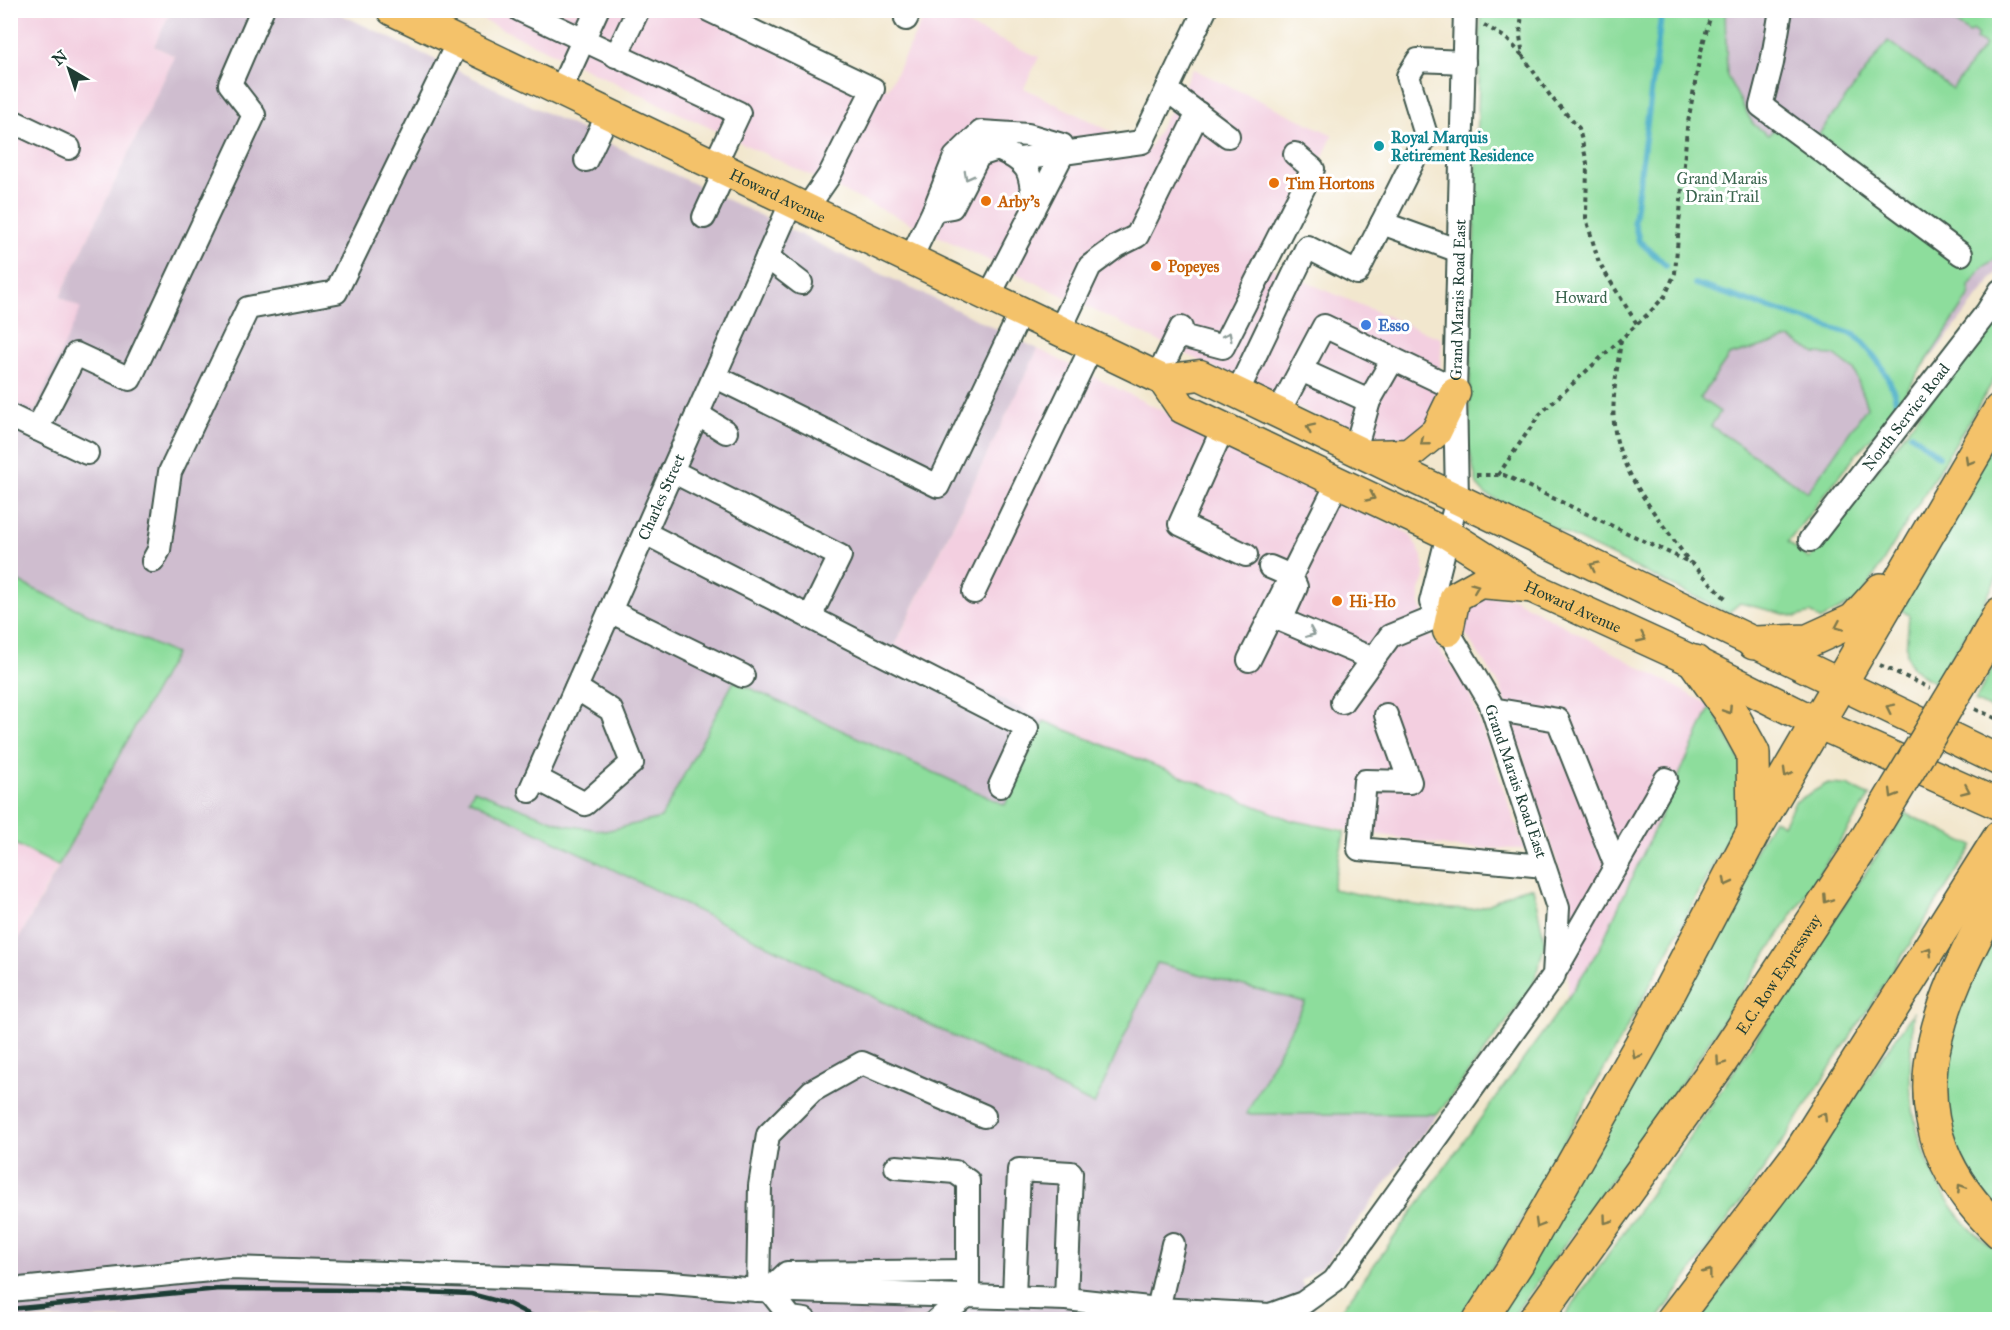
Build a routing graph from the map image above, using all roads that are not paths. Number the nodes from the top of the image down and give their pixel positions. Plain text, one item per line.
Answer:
1 (262, 10) edge
2 (392, 10) edge
3 (520, 10) edge
4 (597, 10) edge
5 (638, 10) edge
6 (709, 10) edge
7 (1205, 10) edge
8 (1781, 10) edge
9 (1473, 16) edge
10 (583, 41) junction
11 (459, 42) junction
12 (616, 56) junction
13 (1464, 62) junction
14 (1167, 90) junction
15 (560, 91) junction
16 (1198, 113) junction
17 (608, 114) junction
18 (10, 120) edge
19 (1228, 136) dead end
20 (69, 148) dead end
21 (1063, 153) junction
22 (1295, 154) dead end
23 (1020, 159) junction
24 (586, 160) dead end
25 (721, 167) junction
26 (800, 204) junction
27 (934, 210) junction
28 (1034, 210) junction
29 (704, 218) dead end
30 (1382, 224) junction
31 (1459, 251) junction
32 (1961, 254) dead end
33 (767, 257) junction
34 (911, 258) junction
35 (801, 283) dead end
36 (2000, 291) edge
37 (989, 296) junction
38 (1021, 312) junction
39 (1060, 330) junction
40 (1092, 346) junction
41 (1393, 359) junction
42 (1301, 370) junction
43 (714, 376) junction
44 (1160, 379) junction
45 (1456, 391) junction
46 (1237, 393) junction
47 (1370, 401) junction
48 (2000, 410) edge
49 (1278, 413) junction
50 (697, 414) junction
51 (10, 416) edge
52 (1223, 428) junction
53 (38, 429) junction
54 (726, 432) dead end
55 (87, 453) dead end
56 (1360, 453) junction
57 (672, 471) junction
58 (1338, 482) junction
59 (1457, 499) junction
60 (645, 533) junction
61 (1449, 535) junction
62 (1810, 540) dead end
63 (1246, 555) dead end
64 (1911, 558) junction
65 (153, 561) dead end
66 (1270, 567) dead end
67 (1291, 576) junction
68 (1531, 587) junction
69 (974, 592) dead end
70 (610, 611) junction
71 (2000, 614) edge
72 (810, 617) junction
73 (1443, 624) junction
74 (1754, 643) junction
75 (1373, 659) junction
76 (1249, 660) dead end
77 (1695, 662) junction
78 (744, 676) dead end
79 (1841, 684) junction
80 (576, 688) junction
81 (1342, 702) dead end
82 (1492, 709) junction
83 (1386, 716) dead end
84 (1816, 723) junction
85 (2000, 761) edge
86 (1666, 779) dead end
87 (1000, 786) dead end
88 (2000, 805) edge
89 (1754, 831) junction
90 (2000, 837) edge
91 (1544, 866) junction
92 (1616, 866) junction
93 (1989, 890) edge
94 (1554, 975) junction
95 (984, 1116) dead end
96 (896, 1167) dead end
97 (2000, 1232) edge
98 (1173, 1244) dead end
99 (968, 1271) junction
100 (10, 1290) edge
101 (764, 1290) junction
102 (968, 1295) junction
103 (1014, 1297) junction
104 (1066, 1299) junction
105 (1158, 1309) junction
106 (805, 1320) edge
107 (937, 1320) edge
108 (1480, 1320) edge
109 (1535, 1320) edge
110 (1673, 1320) edge

1 - 53 street
2 - 11 main road, Howard Avenue
3 - 10 street
4 - 10 street
5 - 12 street
6 - 26 street, Charles Street
7 - 14 street
8 - 32 street
9 - 13 street, Grand Marais Road East
10 - 12 street
10 - 15 street
11 - 15 main road, Howard Avenue
11 - 65 street
12 - 25 street
13 - 30 street
13 - 31 street, Grand Marais Road East
14 - 16 street
14 - 21 street
15 - 17 main road, Howard Avenue
16 - 19 street
16 - 39 street
17 - 24 street
17 - 25 main road, Howard Avenue
18 - 20 street
21 - 23 street
21 - 27 street
21 - 28 street
44 -> 22 street
23 -> 27 street
23 - 28 street
25 - 26 main road, Howard Avenue
25 - 29 street
26 - 33 street, Charles Street
26 - 34 main road, Howard Avenue
27 - 34 street
28 - 37 street
30 - 31 street
30 - 46 street
31 - 45 street, Grand Marais Road East
33 - 35 street
33 - 43 street, Charles Street
34 - 37 main road, Howard Avenue
36 - 62 street, North Service Road
37 - 38 main road, Howard Avenue
38 - 39 main road, Howard Avenue
38 - 43 street
39 - 40 main road, Howard Avenue
40 - 44 main road, Howard Avenue
40 - 69 street
41 - 42 street
41 - 45 street
41 - 47 street
42 - 47 street
42 - 49 street
43 - 50 street, Charles Street
44 - 46 main road
44 - 52 main road, Howard Avenue
45 -> 56 main road
45 - 59 street, Grand Marais Road East
46 - 49 main road
47 - 56 street
48 -> 64 highway
56 -> 49 main road
50 - 54 street
50 - 57 street, Charles Street
51 - 53 street
52 - 58 main road, Howard Avenue
52 - 63 street
53 - 55 street
56 - 59 main road
57 - 60 street, Charles Street
57 - 72 street
58 -> 61 main road, Howard Avenue
58 - 67 street
59 - 61 street, Grand Marais Road East
74 -> 59 main road
60 - 70 street, Charles Street
60 - 72 street
61 - 68 main road, Howard Avenue
61 - 73 street, Grand Marais Road East
64 -> 74 highway
64 - 79 highway
66 - 67 street
67 -> 75 street
67 - 76 street
73 -> 68 main road
68 -> 77 main road, Howard Avenue
70 - 78 street
70 - 80 street, Charles Street
71 -> 109 highway, E.C. Row Expressway, bridge
72 - 87 street
73 - 75 street
73 - 82 street, Grand Marais Road East
74 - 79 main road
75 - 81 street
77 - 84 main road, Howard Avenue
77 -> 89 highway
79 - 84 highway
85 -> 79 main road
80 - 80 street, Charles Street
82 - 91 street, Grand Marais Road East
82 - 92 street
83 - 91 street
84 -> 88 main road, Howard Avenue
84 -> 89 highway
86 - 92 street
89 -> 108 highway
90 - 93 highway
91 - 94 street, Grand Marais Road East
92 - 94 street
97 -> 93 highway
110 -> 93 highway
94 - 105 street
95 - 101 street
96 - 99 street
98 - 105 street
99 - 101 street
99 - 102 street
100 - 101 street
101 - 102 street
101 - 106 street
102 - 103 street
102 - 107 street
103 - 104 street
103 - 104 street
104 - 105 street

